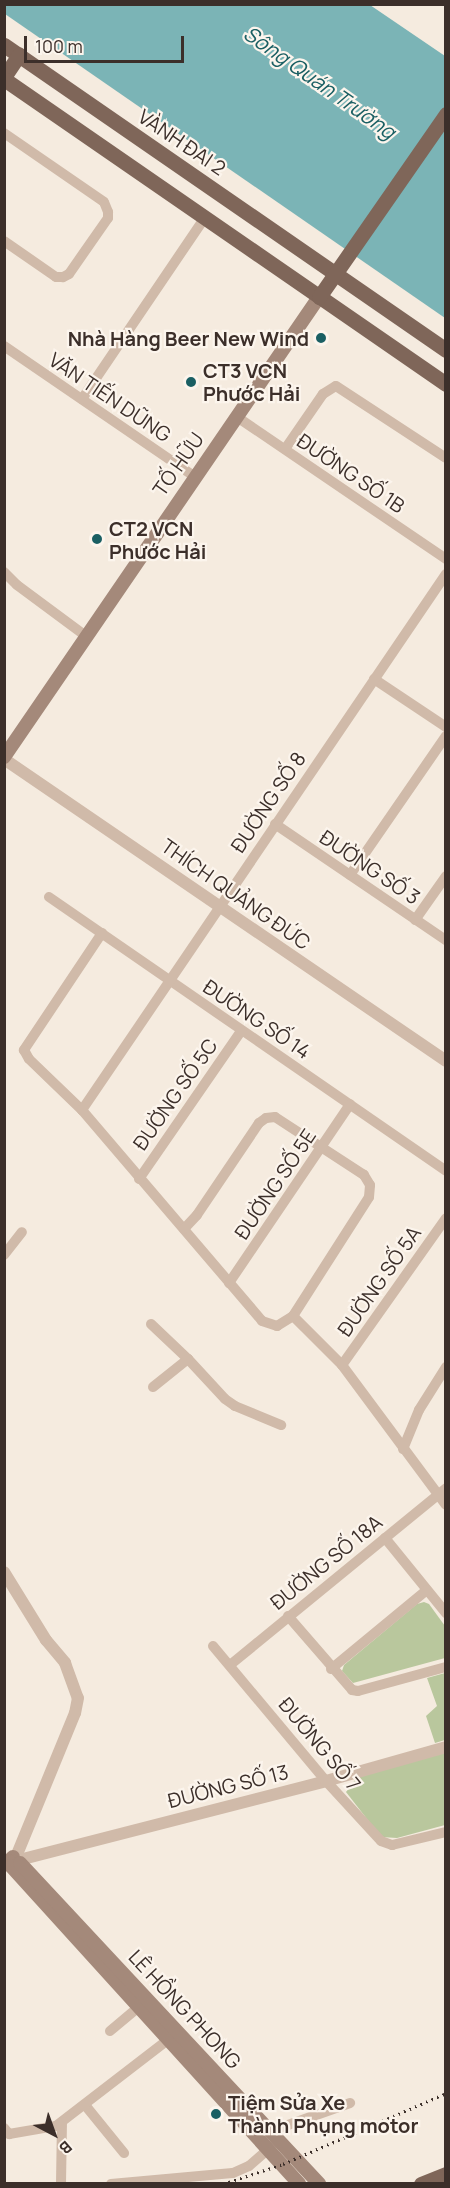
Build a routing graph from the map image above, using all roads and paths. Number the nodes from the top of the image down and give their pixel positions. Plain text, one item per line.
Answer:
1 (4, 45) edge
2 (19, 56) junction
3 (4, 78) edge
4 (446, 114) edge
5 (4, 133) edge
6 (205, 217) junction
7 (4, 241) edge
8 (335, 274) junction
9 (319, 297) junction
10 (4, 346) edge
11 (446, 350) edge
12 (446, 384) edge
13 (82, 399) junction
14 (237, 417) junction
15 (285, 449) junction
16 (446, 458) edge
17 (195, 477) junction
18 (446, 559) edge
19 (4, 572) edge
20 (446, 574) edge
21 (86, 636) junction
22 (374, 679) junction
23 (446, 727) edge
24 (446, 736) edge
25 (4, 758) edge
26 (275, 824) junction
27 (350, 875) junction
28 (446, 876) edge
29 (49, 897) dead end
30 (218, 906) junction
31 (415, 920) junction
32 (102, 933) junction
33 (446, 940) edge
34 (168, 980) junction
35 (241, 1031) junction
36 (446, 1061) edge
37 (350, 1104) junction
38 (82, 1110) junction
39 (321, 1148) junction
40 (446, 1171) edge
41 (139, 1179) junction
42 (446, 1218) edge
43 (184, 1229) junction
44 (22, 1232) dead end
45 (4, 1255) edge
46 (229, 1283) junction
47 (293, 1316) junction
48 (151, 1324) dead end
49 (188, 1359) junction
50 (342, 1365) junction
51 (446, 1367) edge
52 (153, 1387) dead end
53 (282, 1425) dead end
54 (403, 1449) junction
55 (441, 1491) edge
56 (446, 1505) edge
57 (385, 1538) junction
58 (4, 1572) edge
59 (427, 1590) junction
60 (446, 1613) edge
61 (288, 1617) junction
62 (213, 1646) dead end
63 (230, 1665) junction
64 (446, 1667) edge
65 (331, 1669) junction
66 (446, 1747) edge
67 (326, 1781) junction
68 (446, 1832) edge
69 (12, 1861) edge
70 (139, 2007) junction
71 (110, 2031) dead end
72 (169, 2039) junction
73 (350, 2103) dead end
74 (85, 2105) junction
75 (62, 2122) junction
76 (4, 2127) edge
77 (273, 2140) junction
78 (123, 2154) dead end
79 (446, 2174) edge
80 (61, 2184) edge
81 (111, 2184) edge
82 (299, 2184) edge
83 (319, 2184) edge
84 (421, 2184) edge

1 - 2 main road, VÀNH ĐAI 2
2 - 3 main road
2 - 8 main road, VÀNH ĐAI 2
3 - 6 main road
4 - 8 main road, TỐ HỮU
5 - 7 street
6 - 9 main road
6 - 13 street
8 - 9 main road, TỐ HỮU
8 - 11 main road, VÀNH ĐAI 2
9 - 12 main road
9 - 14 main road, TỐ HỮU
10 - 13 street, VĂN TIẾN DŨNG
13 - 17 street, VĂN TIẾN DŨNG
14 - 15 street, ĐƯỜNG SỐ 1B
14 - 17 main road, TỐ HỮU
15 - 16 street
15 - 18 street, ĐƯỜNG SỐ 1B
17 - 21 main road, TỐ HỮU
19 - 21 street
20 - 22 street, ĐƯỜNG SỐ 8
21 - 25 main road, TỐ HỮU
22 - 23 street
22 - 26 street, ĐƯỜNG SỐ 8
24 - 27 street
25 - 30 street, THÍCH QUẢNG ĐỨC
26 - 27 street, ĐƯỜNG SỐ 3
26 - 30 street, ĐƯỜNG SỐ 8
27 - 31 street, ĐƯỜNG SỐ 3
28 - 31 street
29 - 32 street, ĐƯỜNG SỐ 14
30 - 34 street, ĐƯỜNG SỐ 8
30 - 36 street, THÍCH QUẢNG ĐỨC
31 - 33 street, ĐƯỜNG SỐ 3
32 - 34 street, ĐƯỜNG SỐ 14
32 - 38 street
34 - 35 street, ĐƯỜNG SỐ 14
34 - 38 street, ĐƯỜNG SỐ 8
35 - 37 street, ĐƯỜNG SỐ 14
35 - 41 street, ĐƯỜNG SỐ 5C
37 - 39 street, ĐƯỜNG SỐ 5E
37 - 40 street, ĐƯỜNG SỐ 14
38 - 41 street
39 - 43 street
39 - 46 street, ĐƯỜNG SỐ 5E
39 - 47 street
41 - 43 street
42 - 50 street, ĐƯỜNG SỐ 5A
43 - 46 street
44 - 45 street
46 - 47 street
47 - 50 street
48 - 49 street
49 - 52 street
49 - 53 street
50 - 54 street
51 - 54 street
54 - 55 street
55 - 56 street
55 - 57 street, ĐƯỜNG SỐ 18A
57 - 59 street
57 - 61 street, ĐƯỜNG SỐ 18A
58 - 69 street
59 - 60 street
59 - 65 street
61 - 63 street, ĐƯỜNG SỐ 18A
61 - 65 street
62 - 63 street, ĐƯỜNG SỐ 7
63 - 67 street, ĐƯỜNG SỐ 7
64 - 65 street
66 - 67 street, ĐƯỜNG SỐ 13
67 - 68 street, ĐƯỜNG SỐ 7
67 - 69 street, ĐƯỜNG SỐ 13
69 - 70 main road, LÊ HỒNG PHONG
69 - 77 main road, LÊ HỒNG PHONG
70 - 71 street
70 - 72 main road, LÊ HỒNG PHONG
72 - 74 street
72 - 77 main road, LÊ HỒNG PHONG
73 - 77 street
74 - 75 street
74 - 78 street
75 - 76 street
75 - 80 street
77 - 81 street
77 - 82 main road, LÊ HỒNG PHONG
77 - 83 main road, LÊ HỒNG PHONG
79 - 84 main road

